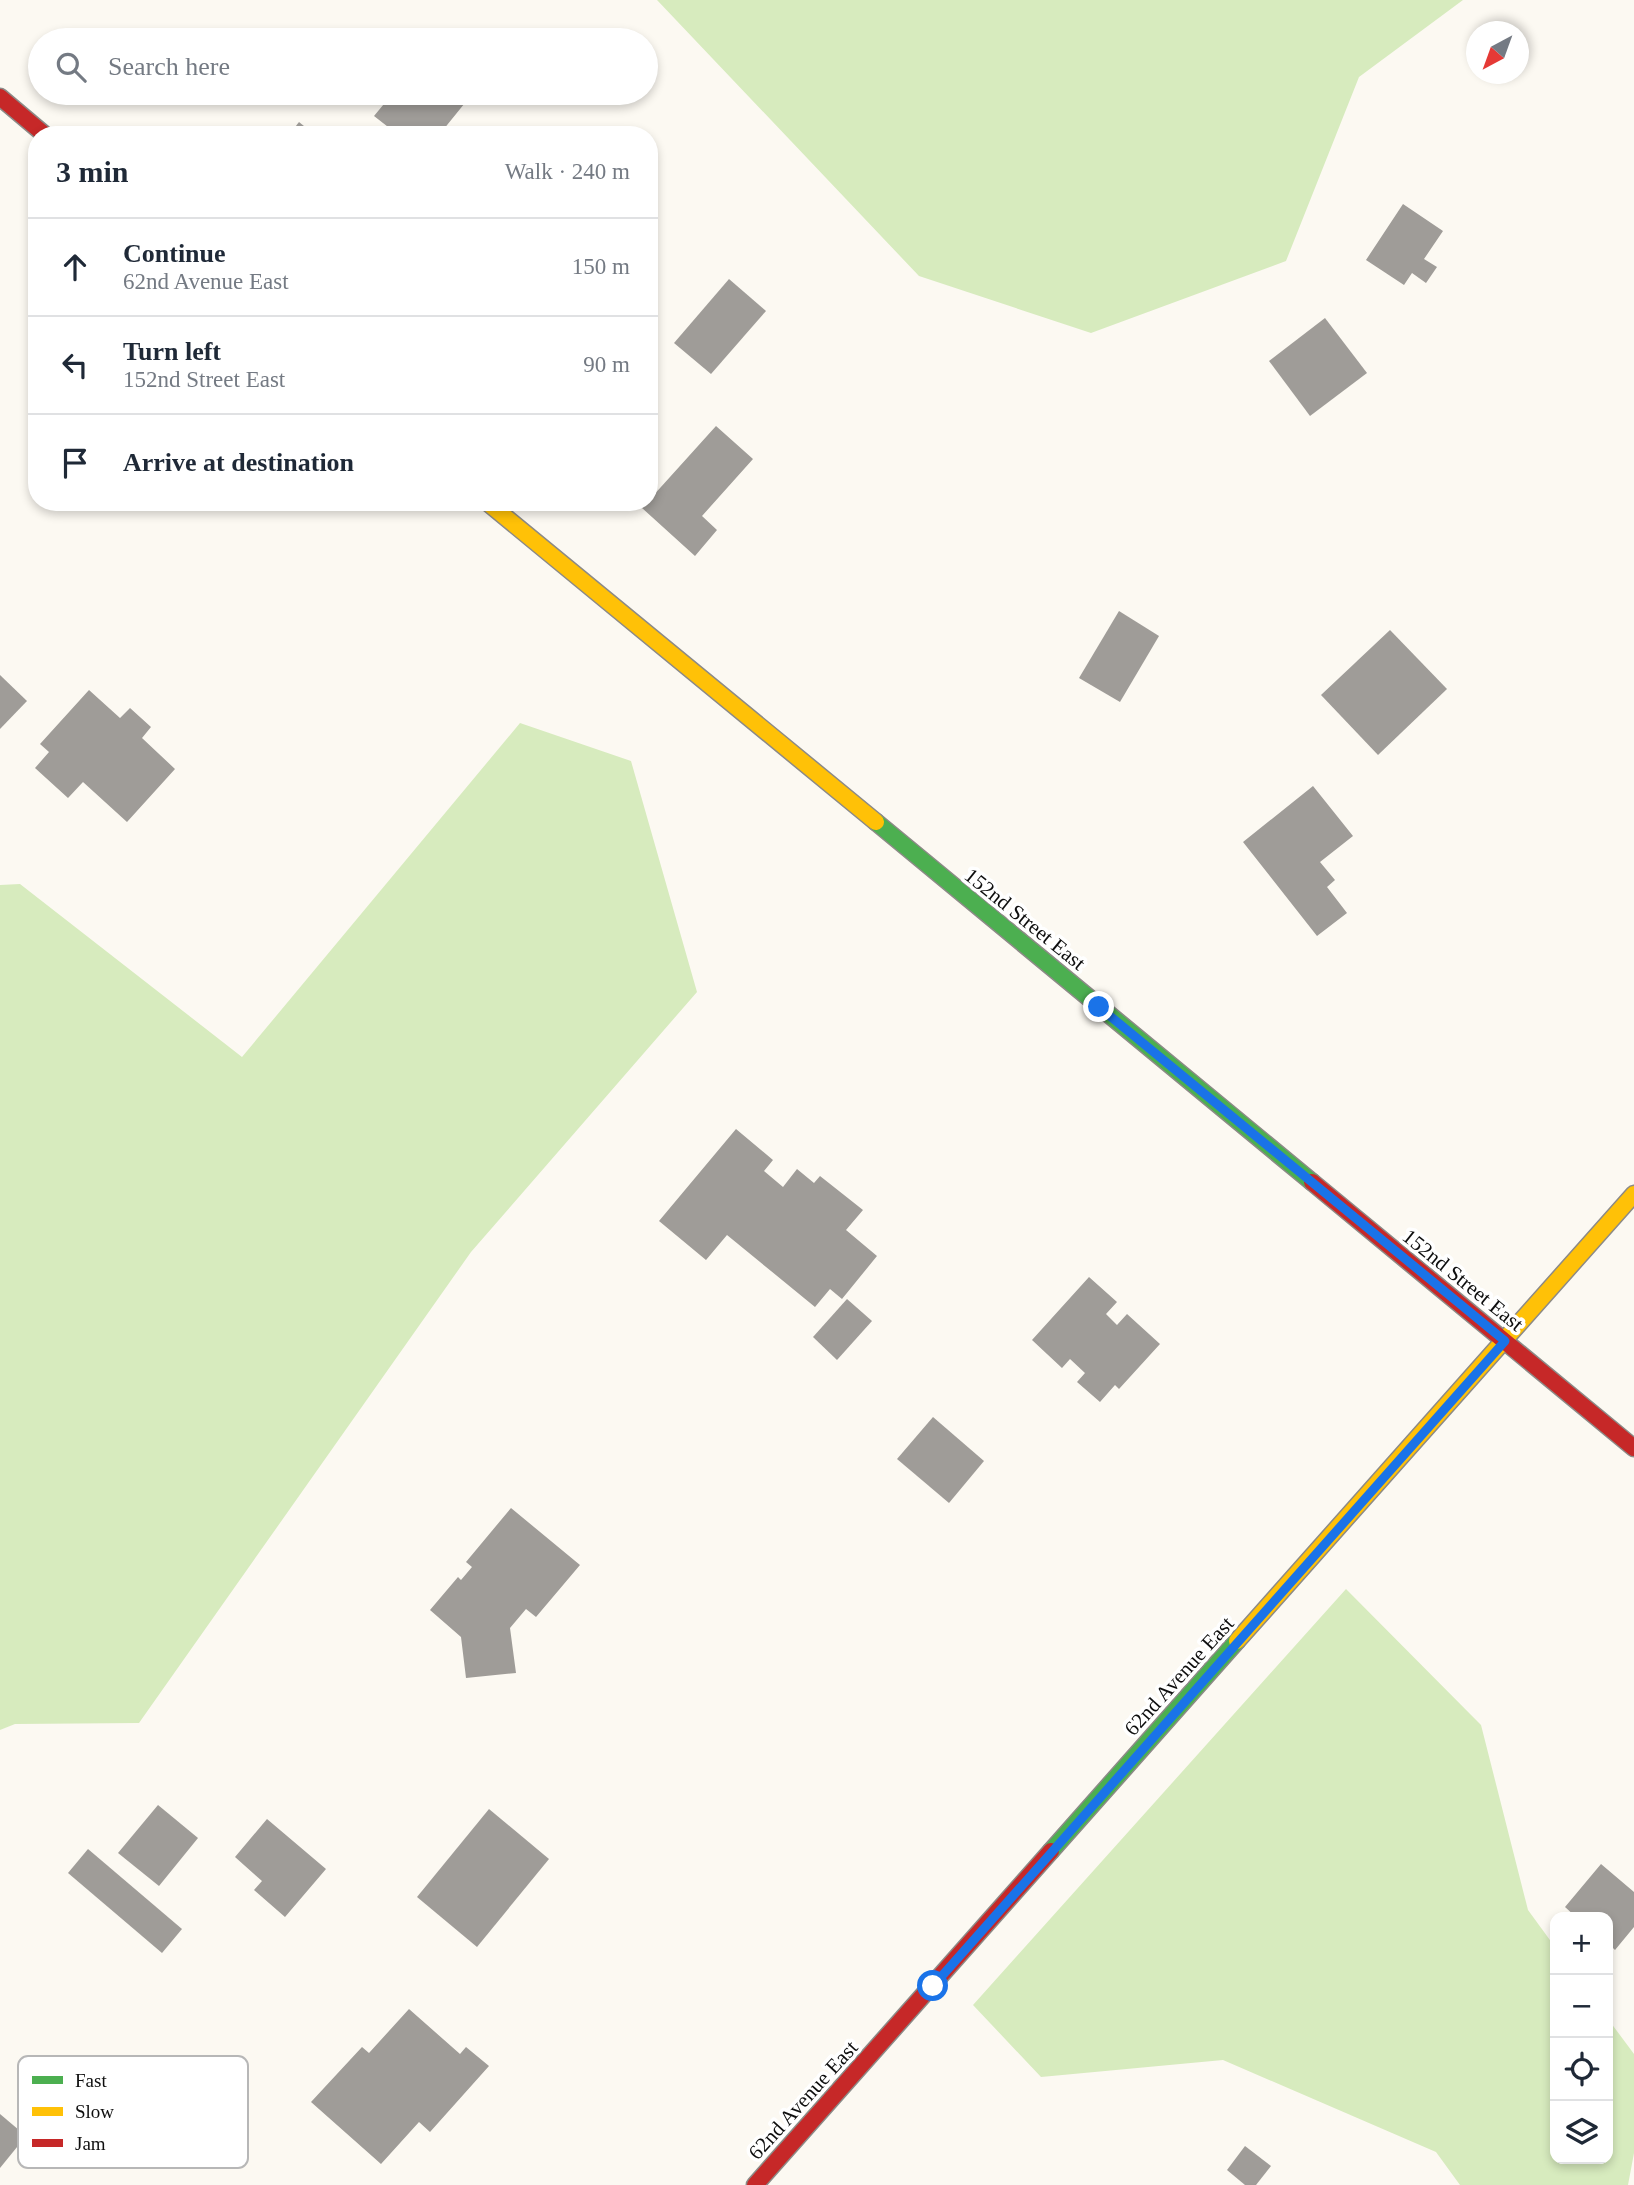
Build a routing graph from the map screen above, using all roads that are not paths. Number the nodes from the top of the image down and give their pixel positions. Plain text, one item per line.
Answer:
1 (0, 97) edge
2 (34, 126) edge
3 (498, 511) edge
4 (1634, 1194) edge
5 (1505, 1341) junction
6 (1634, 1448) edge
7 (755, 2185) edge

1 - 2 street
3 - 5 street, 152nd Street East
4 - 5 street, 62nd Avenue East
5 - 6 street, 152nd Street East
5 - 7 street, 62nd Avenue East

